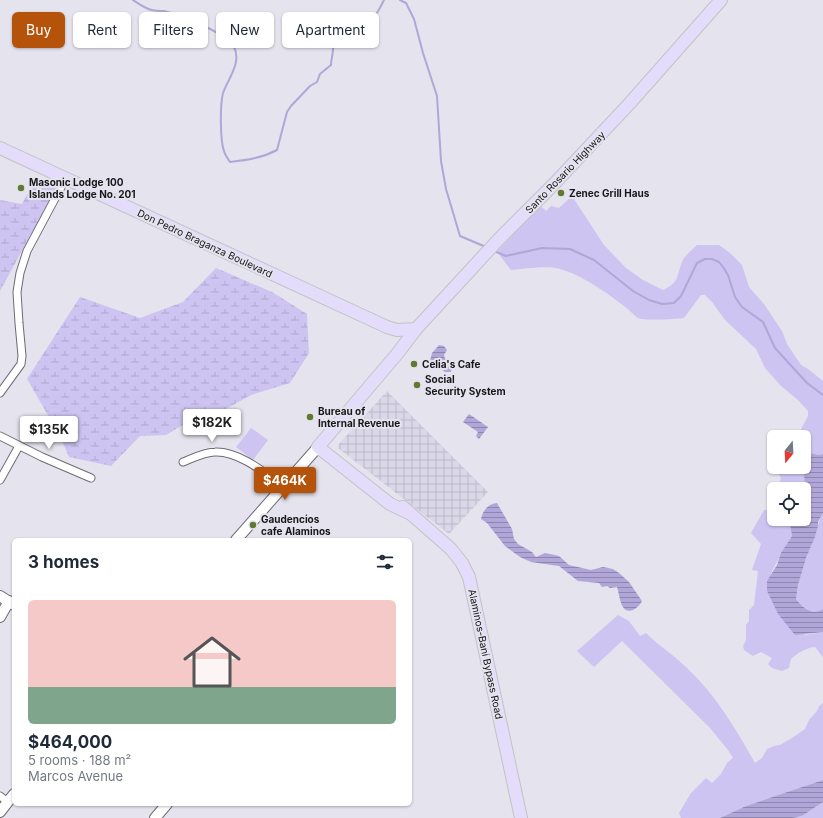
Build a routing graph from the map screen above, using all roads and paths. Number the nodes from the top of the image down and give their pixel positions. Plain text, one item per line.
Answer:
1 (721, 0) edge
2 (0, 148) edge
3 (66, 178) junction
4 (392, 328) junction
5 (416, 329) junction
6 (407, 342) junction
7 (397, 354) junction
8 (0, 393) edge
9 (0, 436) edge
10 (321, 444) junction
11 (20, 446) junction
12 (183, 462) dead end
13 (91, 478) dead end
14 (0, 480) edge
15 (284, 486) junction
16 (238, 538) edge
17 (8, 601) edge
18 (0, 617) edge
19 (7, 797) edge
20 (165, 806) edge
21 (0, 812) edge
22 (154, 818) edge
23 (522, 818) edge

1 - 5 main road, Santo Rosario Highway
2 - 3 main road, Don Pedro Braganza Boulevard
3 - 4 main road, Don Pedro Braganza Boulevard
3 - 8 street
4 - 5 main road
4 - 6 main road, Don Pedro Braganza Boulevard
4 - 7 main road
5 - 6 main road, Santo Rosario Highway
6 - 7 main road, Santo Rosario Highway
7 - 10 main road, Santo Rosario Highway
9 - 11 street
10 - 15 main road
10 - 23 main road, Alaminos-Bani Bypass Road
11 - 13 street
11 - 14 street
12 - 15 street
15 - 16 main road
17 - 18 main road
19 - 21 main road
20 - 22 main road

